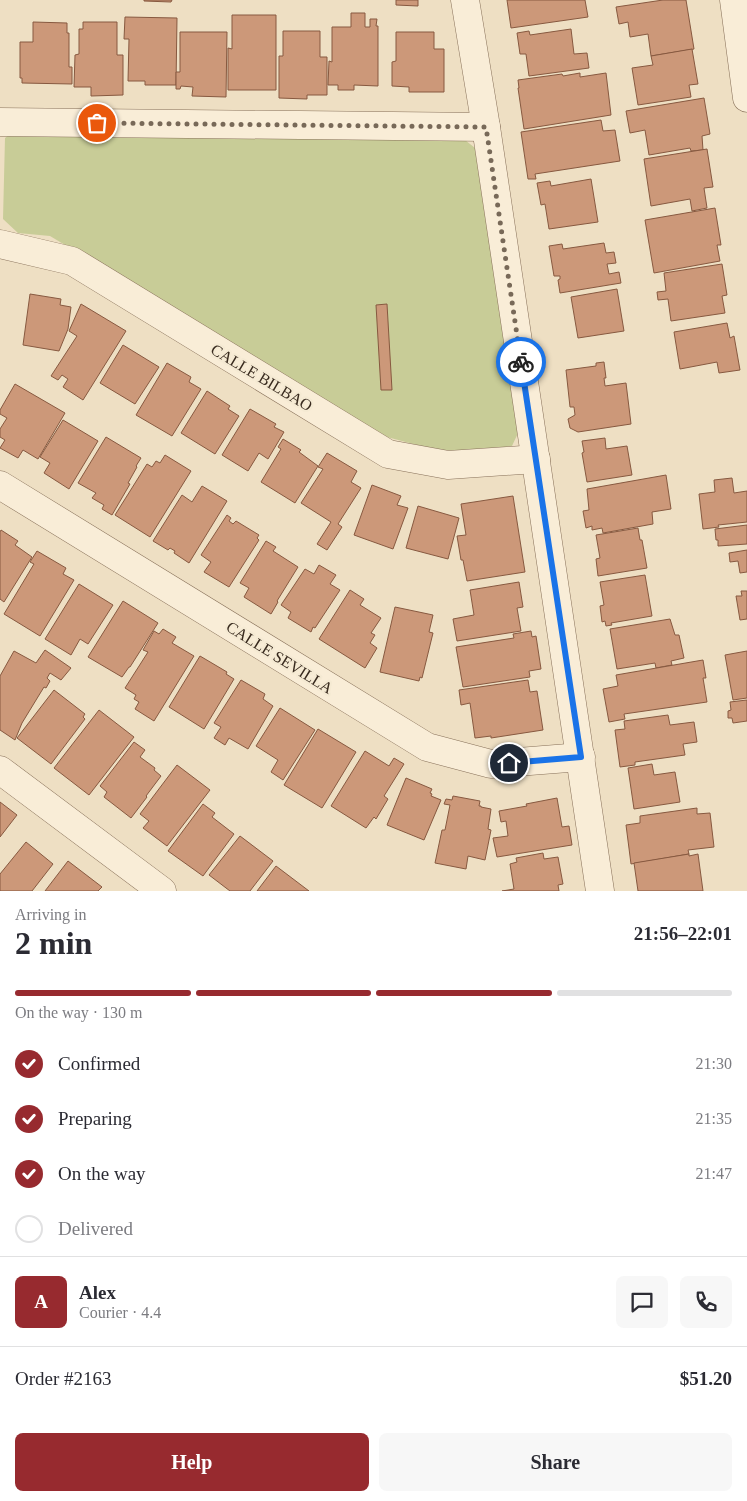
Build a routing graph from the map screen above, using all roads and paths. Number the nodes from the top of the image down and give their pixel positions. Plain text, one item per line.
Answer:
1 (734, 0) edge
2 (465, 1) edge
3 (747, 98) edge
4 (0, 122) edge
5 (486, 127) junction
6 (0, 244) edge
7 (536, 458) junction
8 (0, 485) edge
9 (581, 757) junction
10 (0, 770) edge
11 (162, 891) edge
12 (600, 891) edge

1 - 3 street
2 - 5 street
4 - 5 street
5 - 7 street
6 - 7 street, CALLE BILBAO
7 - 9 street
8 - 9 street, CALLE SEVILLA
9 - 12 street
10 - 11 street

